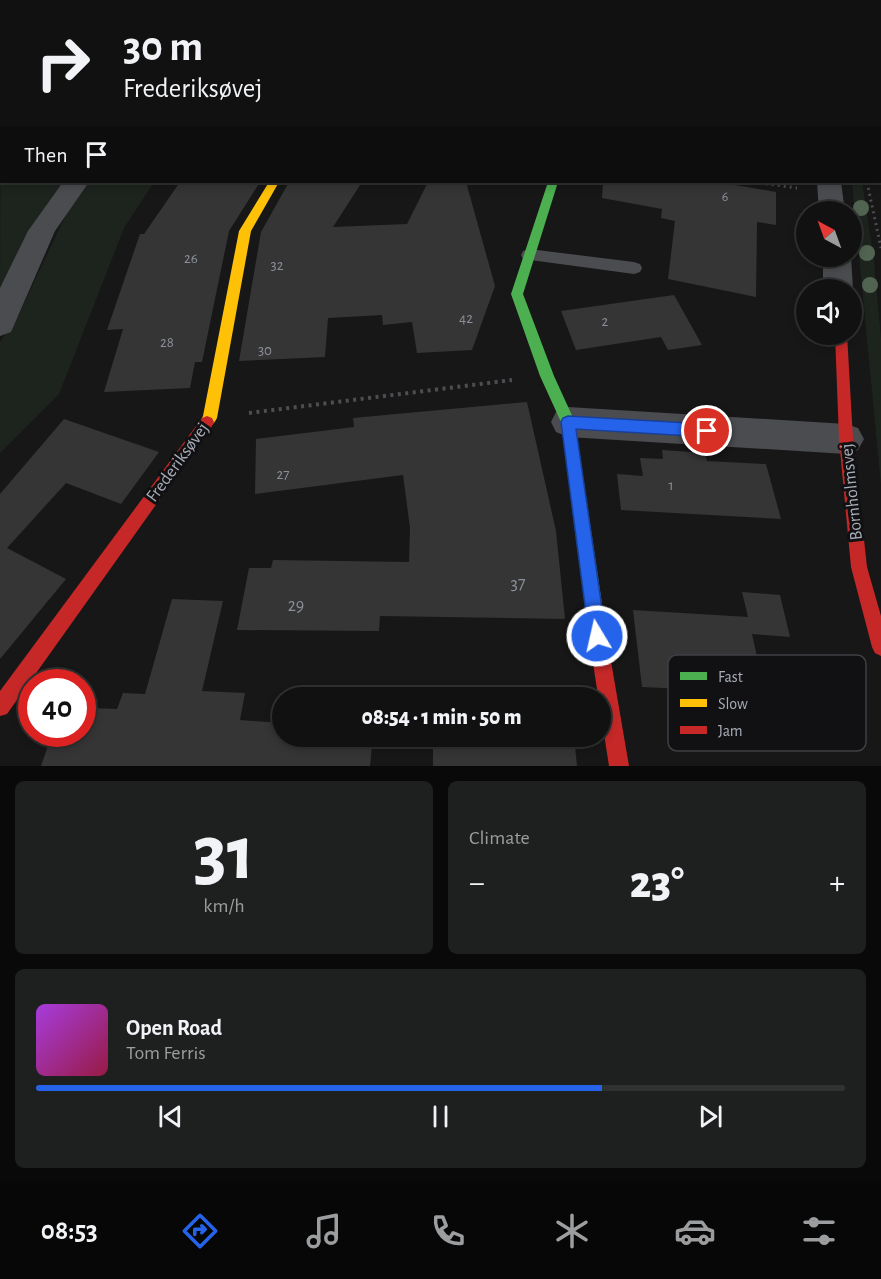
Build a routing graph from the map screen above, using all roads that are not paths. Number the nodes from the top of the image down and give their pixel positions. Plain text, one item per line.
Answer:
1 (75, 183) edge
2 (273, 183) edge
3 (553, 183) edge
4 (530, 255) junction
5 (634, 268) dead end
6 (0, 324) edge
7 (842, 345) edge
8 (568, 422) junction
9 (846, 439) junction
10 (881, 647) edge
11 (0, 707) edge
12 (619, 766) edge

1 - 6 street
2 - 11 street, Frederiksøvej
3 - 4 street
4 - 5 lane
4 - 8 street
7 - 9 street, Bornholmsvej
8 - 9 street
8 - 12 street
9 - 10 street, Bornholmsvej

